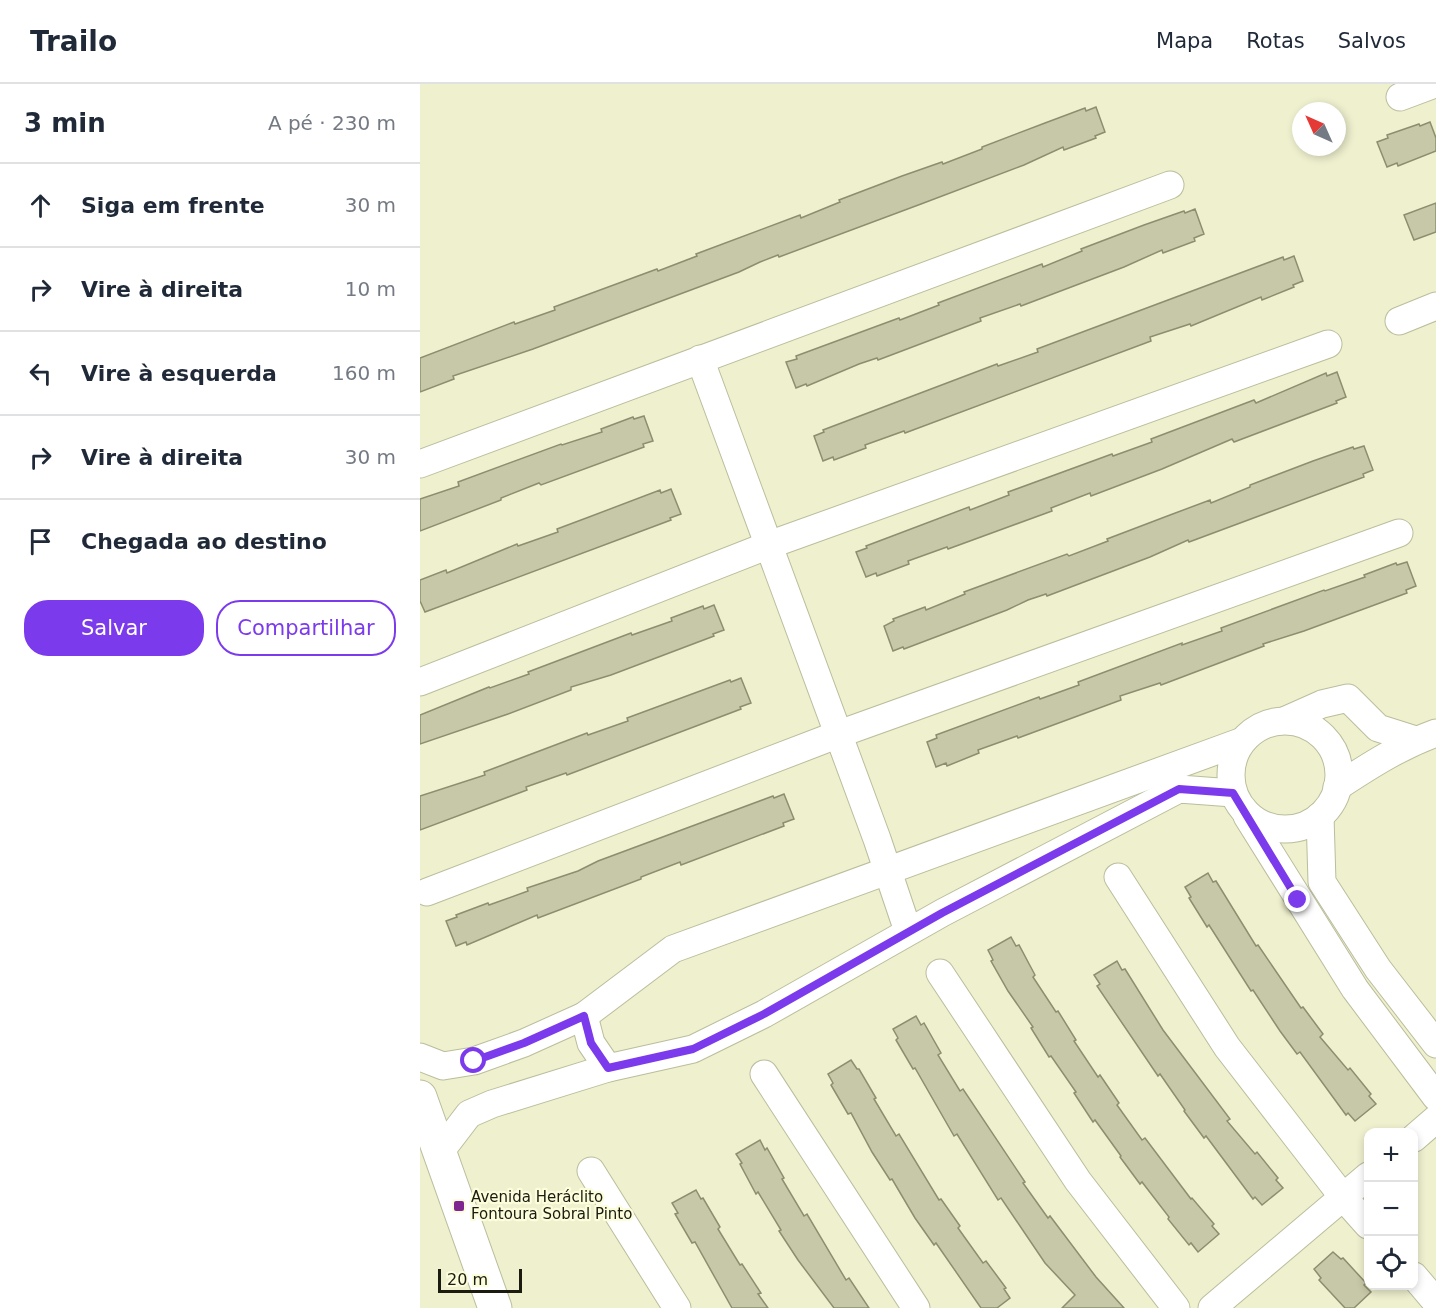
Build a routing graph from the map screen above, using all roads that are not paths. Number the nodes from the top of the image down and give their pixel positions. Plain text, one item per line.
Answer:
1 (1435, 84) edge
2 (1400, 97) dead end
3 (1170, 185) dead end
4 (1436, 306) edge
5 (1399, 321) dead end
6 (1328, 344) dead end
7 (700, 359) junction
8 (420, 464) edge
9 (1399, 533) dead end
10 (769, 544) junction
11 (420, 682) edge
12 (1286, 720) junction
13 (839, 734) junction
14 (1426, 737) edge
15 (1240, 742) junction
16 (1337, 787) junction
17 (1240, 804) junction
18 (1320, 816) junction
19 (888, 870) junction
20 (1118, 877) dead end
21 (427, 892) dead end
22 (908, 931) junction
23 (940, 973) dead end
24 (584, 1016) junction
25 (1436, 1044) edge
26 (420, 1057) edge
27 (608, 1068) junction
28 (764, 1074) dead end
29 (1436, 1096) edge
30 (420, 1097) edge
31 (1436, 1119) edge
32 (1418, 1134) edge
33 (440, 1152) junction
34 (591, 1171) dead end
35 (1364, 1179) edge
36 (1343, 1197) junction
37 (1364, 1221) edge
38 (1418, 1282) edge
39 (1436, 1302) edge
40 (495, 1308) edge
41 (677, 1308) edge
42 (916, 1308) edge
43 (1176, 1308) edge
44 (1212, 1308) edge

1 - 2 street
3 - 7 street
4 - 5 street
6 - 10 street
7 - 8 street
7 - 10 street
9 - 13 street
10 - 11 street
10 - 13 street
12 - 14 street
12 - 15 street
12 - 16 street
13 - 19 street
13 - 21 street
14 - 16 street
15 - 17 street
15 - 19 street
16 - 18 street
17 - 18 street
17 - 22 street
17 - 29 street
18 - 25 street
19 - 22 street
19 - 24 street
20 - 36 street
22 - 27 street
23 - 43 street
24 - 26 street
24 - 27 street
27 - 33 street
28 - 42 street
30 - 33 street
31 - 32 street
33 - 40 street
34 - 41 street
35 - 36 street
36 - 37 street
36 - 44 street
38 - 39 street

